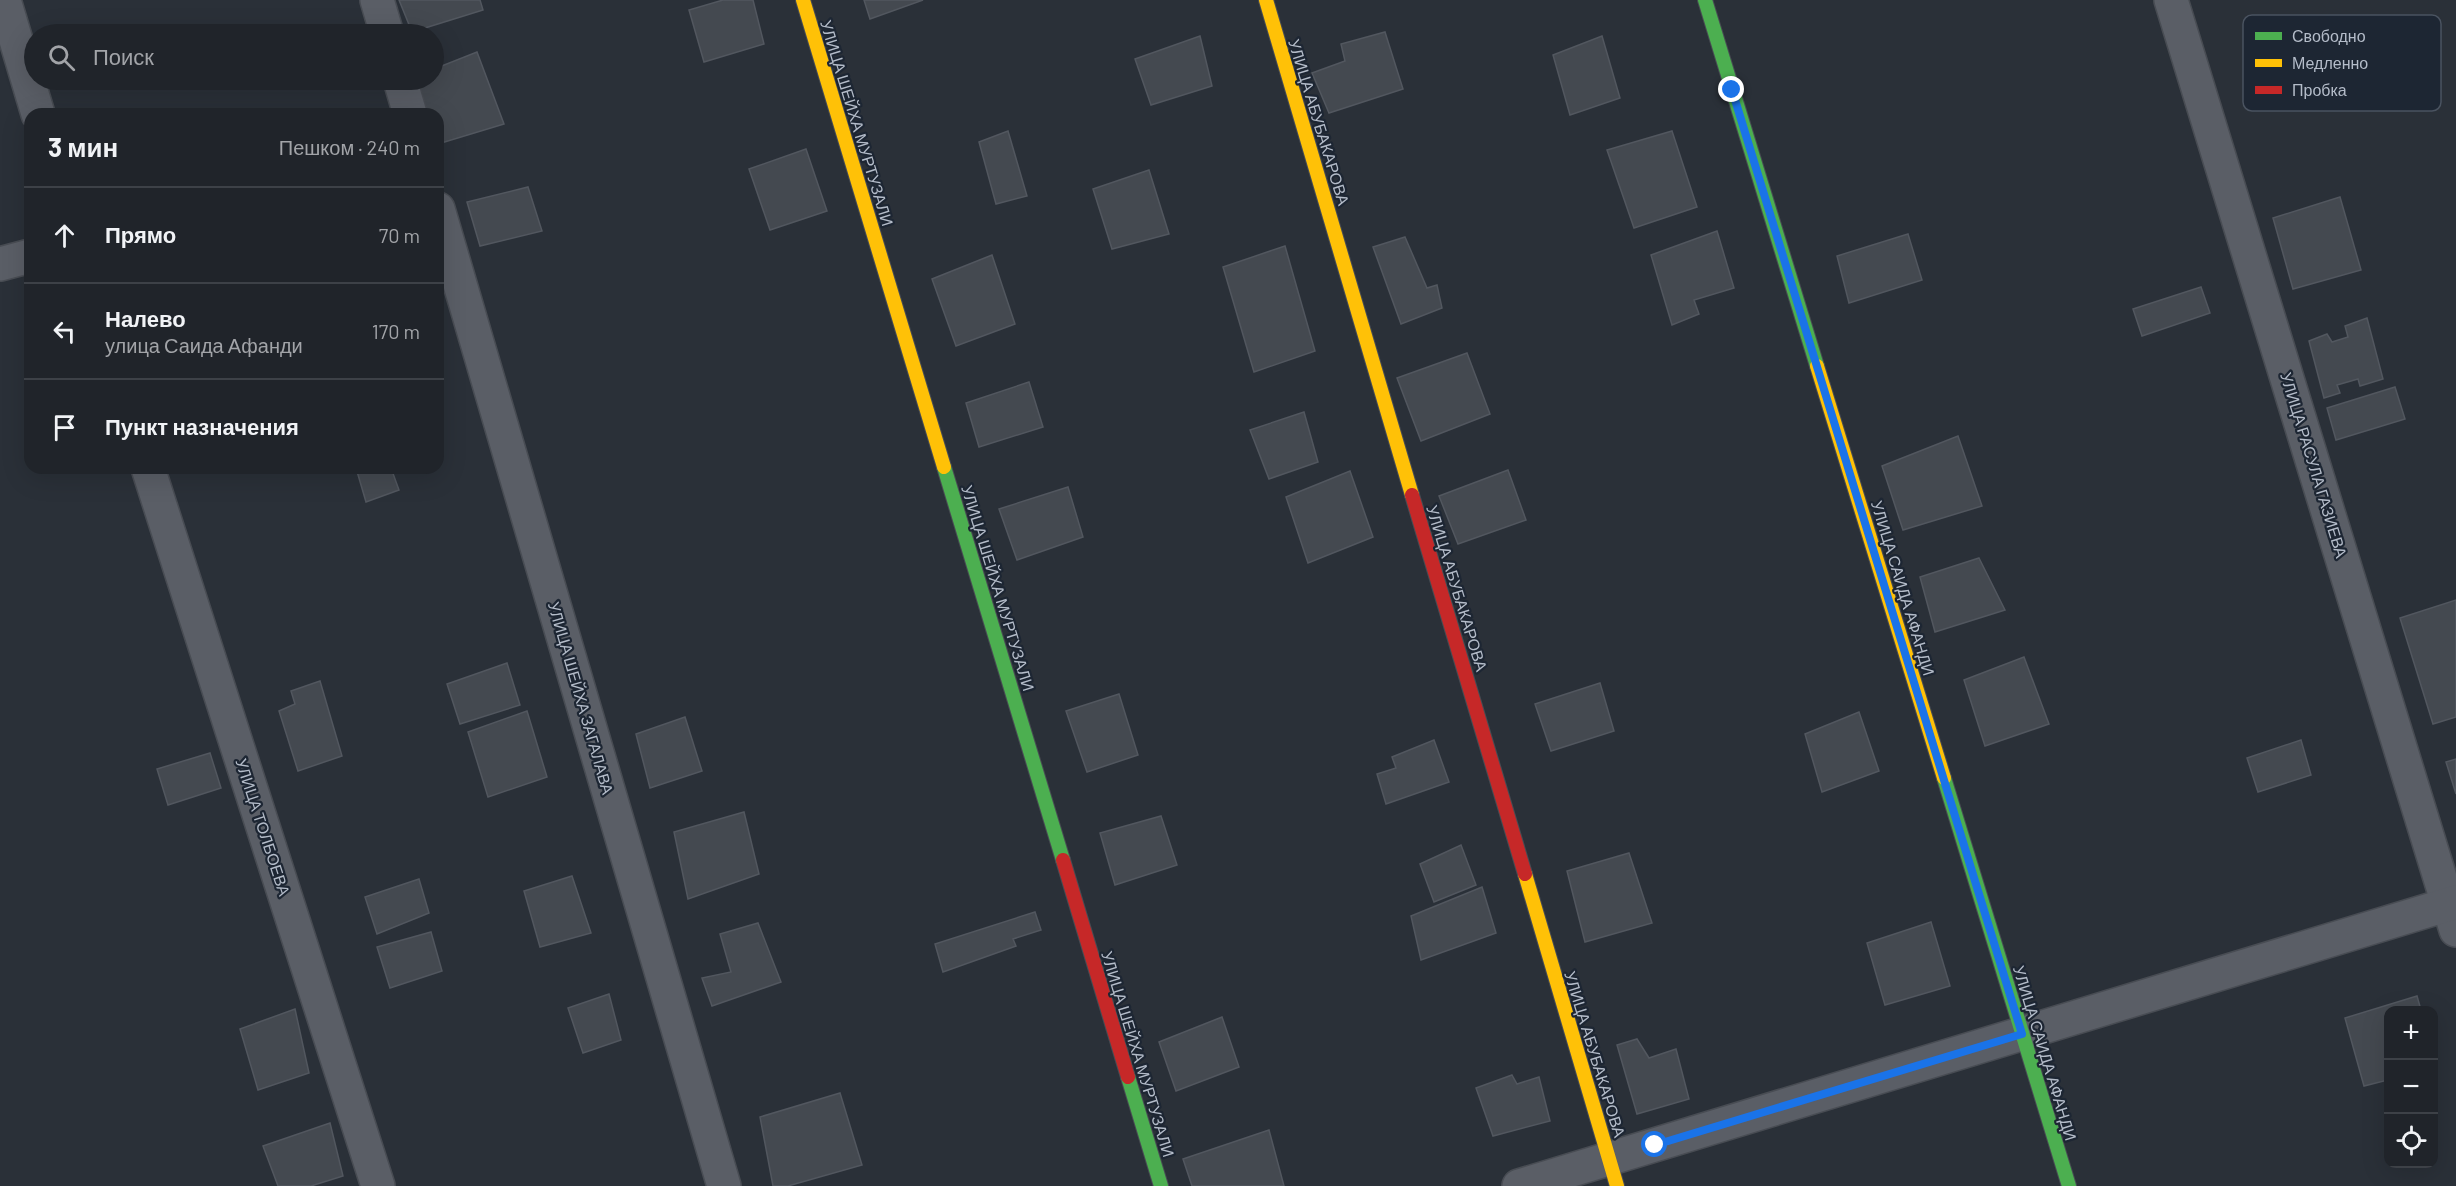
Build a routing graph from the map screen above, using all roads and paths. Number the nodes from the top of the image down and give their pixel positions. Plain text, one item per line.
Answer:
1 (4, 0) edge
2 (377, 0) edge
3 (803, 0) edge
4 (1266, 0) edge
5 (1705, 0) edge
6 (2171, 0) edge
7 (384, 24) edge
8 (24, 67) edge
9 (31, 90) edge
10 (403, 90) edge
11 (36, 108) edge
12 (408, 108) edge
13 (444, 229) edge
14 (24, 258) edge
15 (0, 264) edge
16 (149, 474) edge
17 (2453, 912) edge
18 (2022, 1034) junction
19 (1613, 1172) edge
20 (378, 1186) edge
21 (724, 1186) edge
22 (1161, 1186) edge
23 (1519, 1186) edge
24 (2069, 1186) edge

1 - 8 street
2 - 7 street
3 - 22 street, УЛИЦА ШЕЙХА МУРТУЗАЛИ
4 - 19 street, УЛИЦА АБУБАКАРОВА
5 - 18 street, УЛИЦА САИДА АФАНДИ
6 - 17 street, УЛИЦА РАСУЛА ГАЗИЕВА
9 - 11 street
10 - 12 street
13 - 21 street, УЛИЦА ШЕЙХА ЗАГАЛАВА
14 - 15 street
16 - 20 street, УЛИЦА ТОЛБОЕВА
17 - 18 street
18 - 19 street
18 - 24 street, УЛИЦА САИДА АФАНДИ
19 - 23 street

